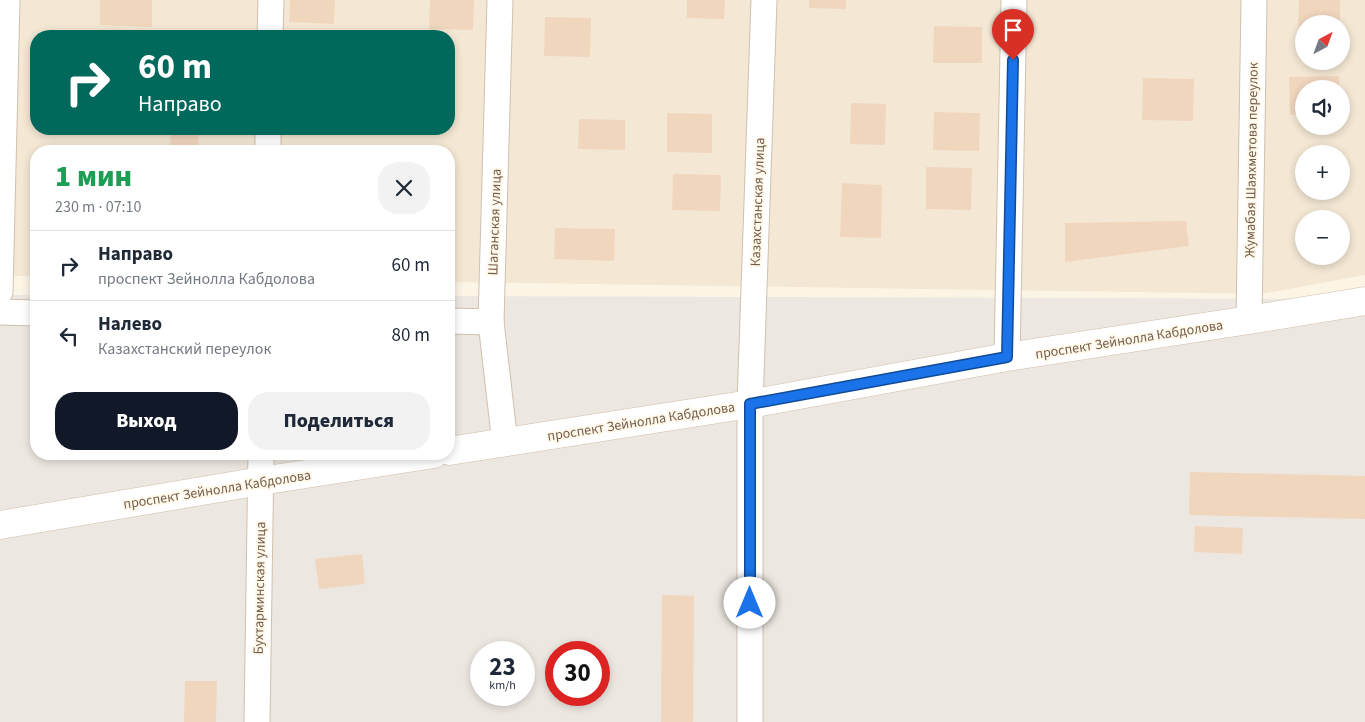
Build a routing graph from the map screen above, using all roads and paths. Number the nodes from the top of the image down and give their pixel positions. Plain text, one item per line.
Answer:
1 (7, 0) edge
2 (271, 0) edge
3 (500, 0) edge
4 (764, 0) edge
5 (1014, 0) edge
6 (1254, 0) edge
7 (270, 30) edge
8 (0, 292) edge
9 (1365, 301) edge
10 (0, 312) edge
11 (30, 313) edge
12 (1249, 320) junction
13 (455, 321) edge
14 (492, 322) junction
15 (1007, 357) junction
16 (750, 404) junction
17 (505, 443) junction
18 (455, 451) edge
19 (261, 460) edge
20 (396, 460) edge
21 (261, 481) junction
22 (0, 526) edge
23 (257, 722) edge
24 (750, 722) edge

1 - 8 street
2 - 7 street
3 - 14 street, Шаганская улица
4 - 16 street, Казахстанская улица
5 - 15 street
6 - 12 street, Жумабая Шаяхметова переулок
9 - 12 main road, проспект Зейнолла Кабдолова
10 - 11 street
12 - 15 main road, проспект Зейнолла Кабдолова
13 - 14 street
14 - 17 street, Шаганская улица
15 - 16 main road, проспект Зейнолла Кабдолова
16 - 17 main road, проспект Зейнолла Кабдолова
16 - 24 street, Казахстанская улица
17 - 18 main road, проспект Зейнолла Кабдолова
19 - 21 street, Бухтарминская улица
20 - 21 main road, проспект Зейнолла Кабдолова
21 - 22 main road, проспект Зейнолла Кабдолова
21 - 23 street, Бухтарминская улица

